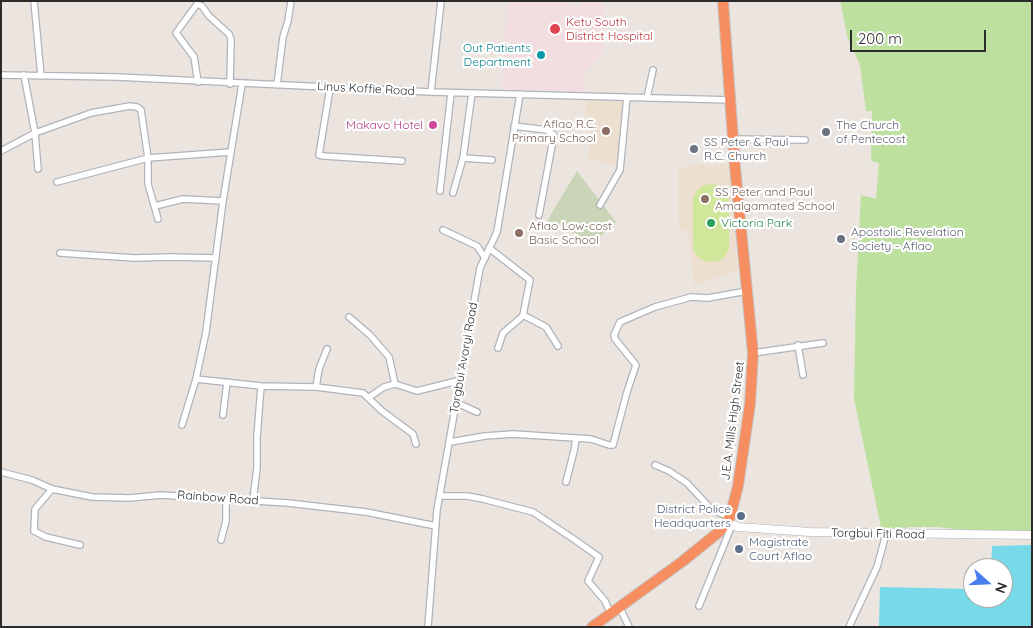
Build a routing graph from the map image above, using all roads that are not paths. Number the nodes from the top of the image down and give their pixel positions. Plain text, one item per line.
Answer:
1 (34, 1) edge
2 (291, 1) edge
3 (441, 1) edge
4 (723, 1) edge
5 (653, 70) dead end
6 (1, 75) edge
7 (24, 76) junction
8 (40, 76) junction
9 (198, 82) junction
10 (230, 84) junction
11 (242, 84) junction
12 (277, 85) junction
13 (330, 88) junction
14 (431, 92) junction
15 (451, 93) junction
16 (472, 93) junction
17 (520, 94) junction
18 (627, 97) junction
19 (647, 98) junction
20 (731, 100) junction
21 (514, 126) junction
22 (35, 133) junction
23 (733, 139) junction
24 (805, 140) dead end
25 (1, 151) edge
26 (232, 152) junction
27 (148, 158) junction
28 (463, 158) junction
29 (492, 160) dead end
30 (402, 161) dead end
31 (38, 169) dead end
32 (57, 182) dead end
33 (440, 191) dead end
34 (453, 193) dead end
35 (223, 201) junction
36 (600, 205) dead end
37 (154, 206) junction
38 (539, 215) dead end
39 (158, 219) dead end
40 (443, 230) dead end
41 (489, 248) junction
42 (60, 253) dead end
43 (216, 258) junction
44 (485, 258) junction
45 (748, 291) junction
46 (524, 316) junction
47 (349, 317) dead end
48 (823, 343) dead end
49 (798, 345) junction
50 (558, 346) dead end
51 (498, 348) dead end
52 (327, 349) dead end
53 (753, 352) junction
54 (803, 374) dead end
55 (196, 379) junction
56 (461, 380) junction
57 (227, 382) junction
58 (395, 384) junction
59 (261, 386) junction
60 (316, 388) junction
61 (368, 398) junction
62 (457, 403) junction
63 (477, 412) dead end
64 (223, 414) dead end
65 (182, 425) dead end
66 (576, 439) junction
67 (450, 442) junction
68 (416, 444) dead end
69 (655, 465) dead end
70 (1, 472) edge
71 (566, 482) dead end
72 (52, 489) junction
73 (440, 496) junction
74 (226, 498) junction
75 (254, 500) junction
76 (730, 521) junction
77 (436, 526) junction
78 (886, 534) junction
79 (1032, 536) edge
80 (221, 540) dead end
81 (80, 545) dead end
82 (699, 606) dead end
83 (620, 608) junction
84 (611, 614) junction
85 (428, 627) edge
86 (592, 627) edge
87 (629, 627) edge
88 (849, 627) edge

1 - 8 street
2 - 12 street
3 - 14 street
4 - 20 highway, J.E.A. Mills High Street
5 - 19 street
6 - 7 street, Linus Koffie Road
7 - 8 street, Linus Koffie Road
7 - 22 street
8 - 9 street, Linus Koffie Road
9 - 10 street, Linus Koffie Road
9 - 10 street
10 - 11 street, Linus Koffie Road
11 - 12 street, Linus Koffie Road
11 - 26 street
12 - 13 street, Linus Koffie Road
13 - 14 street, Linus Koffie Road
13 - 30 street
14 - 15 street, Linus Koffie Road
15 - 16 street, Linus Koffie Road
15 - 33 street
16 - 17 street, Linus Koffie Road
16 - 28 street
17 - 18 street, Linus Koffie Road
17 - 21 street, Torgbui Avoryi Road
18 - 19 street, Linus Koffie Road
18 - 36 street
19 - 20 street, Linus Koffie Road
20 - 23 highway, J.E.A. Mills High Street
21 - 38 street
21 - 41 street, Torgbui Avoryi Road
22 - 25 street
22 - 27 street
22 - 31 street
23 - 24 street
23 - 45 highway, J.E.A. Mills High Street
26 - 27 street
26 - 35 street
27 - 32 street
27 - 37 street
28 - 29 street
28 - 34 street
35 - 37 street
35 - 43 street
37 - 39 street
40 - 44 street
41 - 44 street, Torgbui Avoryi Road
41 - 46 street
42 - 43 street
43 - 55 street
44 - 56 street, Torgbui Avoryi Road
45 - 53 highway, J.E.A. Mills High Street
45 - 66 street
46 - 50 street
46 - 51 street
47 - 58 street
48 - 49 street
49 - 53 street
49 - 54 street
52 - 60 street
53 - 76 highway, J.E.A. Mills High Street
55 - 57 street
55 - 65 street
56 - 58 street
56 - 62 street, Torgbui Avoryi Road
57 - 59 street
57 - 64 street
58 - 61 street
59 - 60 street
59 - 75 street
60 - 61 street
61 - 68 street
62 - 63 street
62 - 67 street, Torgbui Avoryi Road
66 - 67 street
66 - 71 street
67 - 73 street, Torgbui Avoryi Road
69 - 76 street
70 - 72 street, Rainbow Road
72 - 74 street, Rainbow Road
72 - 81 street
73 - 77 street, Torgbui Avoryi Road
73 - 84 street
74 - 75 street, Rainbow Road
74 - 80 street
75 - 77 street, Rainbow Road
76 - 78 street, Torgbui Fiti Road
76 - 82 street
76 - 83 highway
77 - 85 street, Torgbui Avoryi Road
78 - 79 street, Torgbui Fiti Road
78 - 88 street
83 - 84 highway
83 - 87 street
84 - 86 highway

